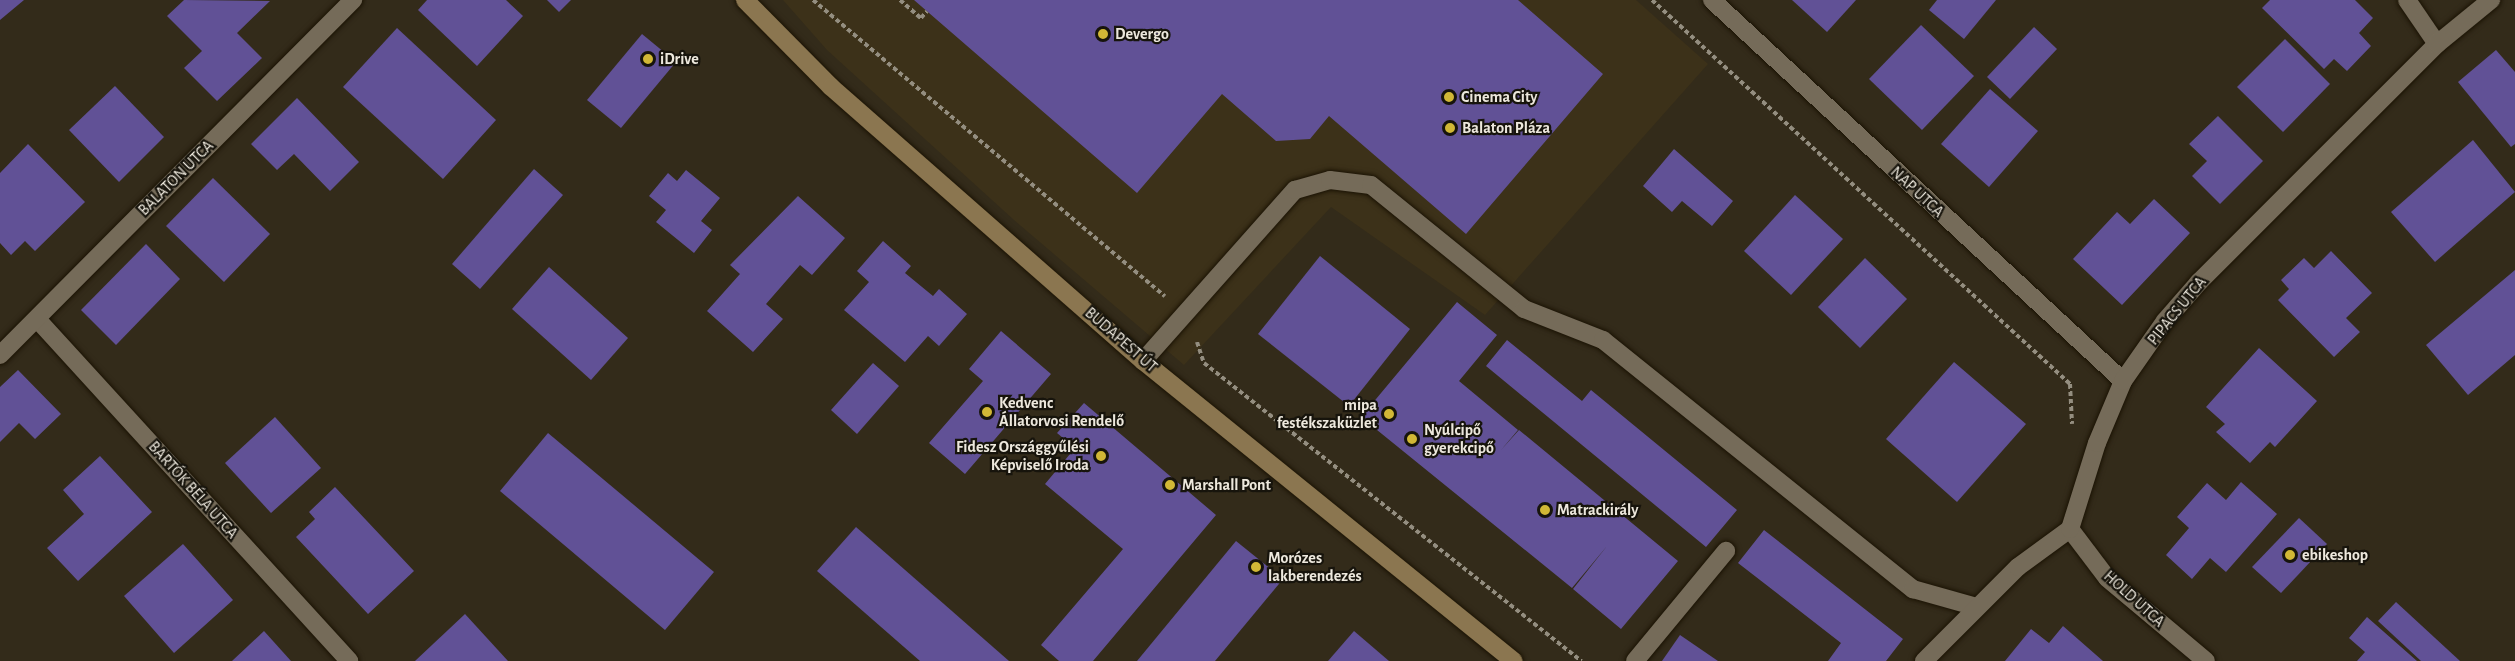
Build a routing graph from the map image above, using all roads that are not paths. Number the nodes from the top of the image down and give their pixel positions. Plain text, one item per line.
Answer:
1 (352, 0) edge
2 (745, 0) edge
3 (1712, 0) edge
4 (2407, 0) edge
5 (2491, 0) edge
6 (2438, 44) junction
7 (37, 319) junction
8 (0, 355) edge
9 (1143, 361) junction
10 (2123, 381) junction
11 (2070, 529) junction
12 (1726, 551) dead end
13 (1977, 608) junction
14 (349, 661) edge
15 (1514, 661) edge
16 (1635, 661) edge
17 (1924, 661) edge
18 (2206, 661) edge

1 - 7 street, BALATON UTCA
2 - 9 main road, BUDAPEST ÚT
3 - 10 street, NAP UTCA
4 - 6 street
5 - 6 street, PIPACS UTCA
6 - 10 street, PIPACS UTCA
7 - 8 street, BALATON UTCA
7 - 14 street, BARTÓK BÉLA UTCA
9 - 13 street
9 - 15 main road, BUDAPEST ÚT
10 - 11 street, PIPACS UTCA
11 - 13 street
11 - 18 street, HOLD UTCA
12 - 16 street
13 - 17 street

